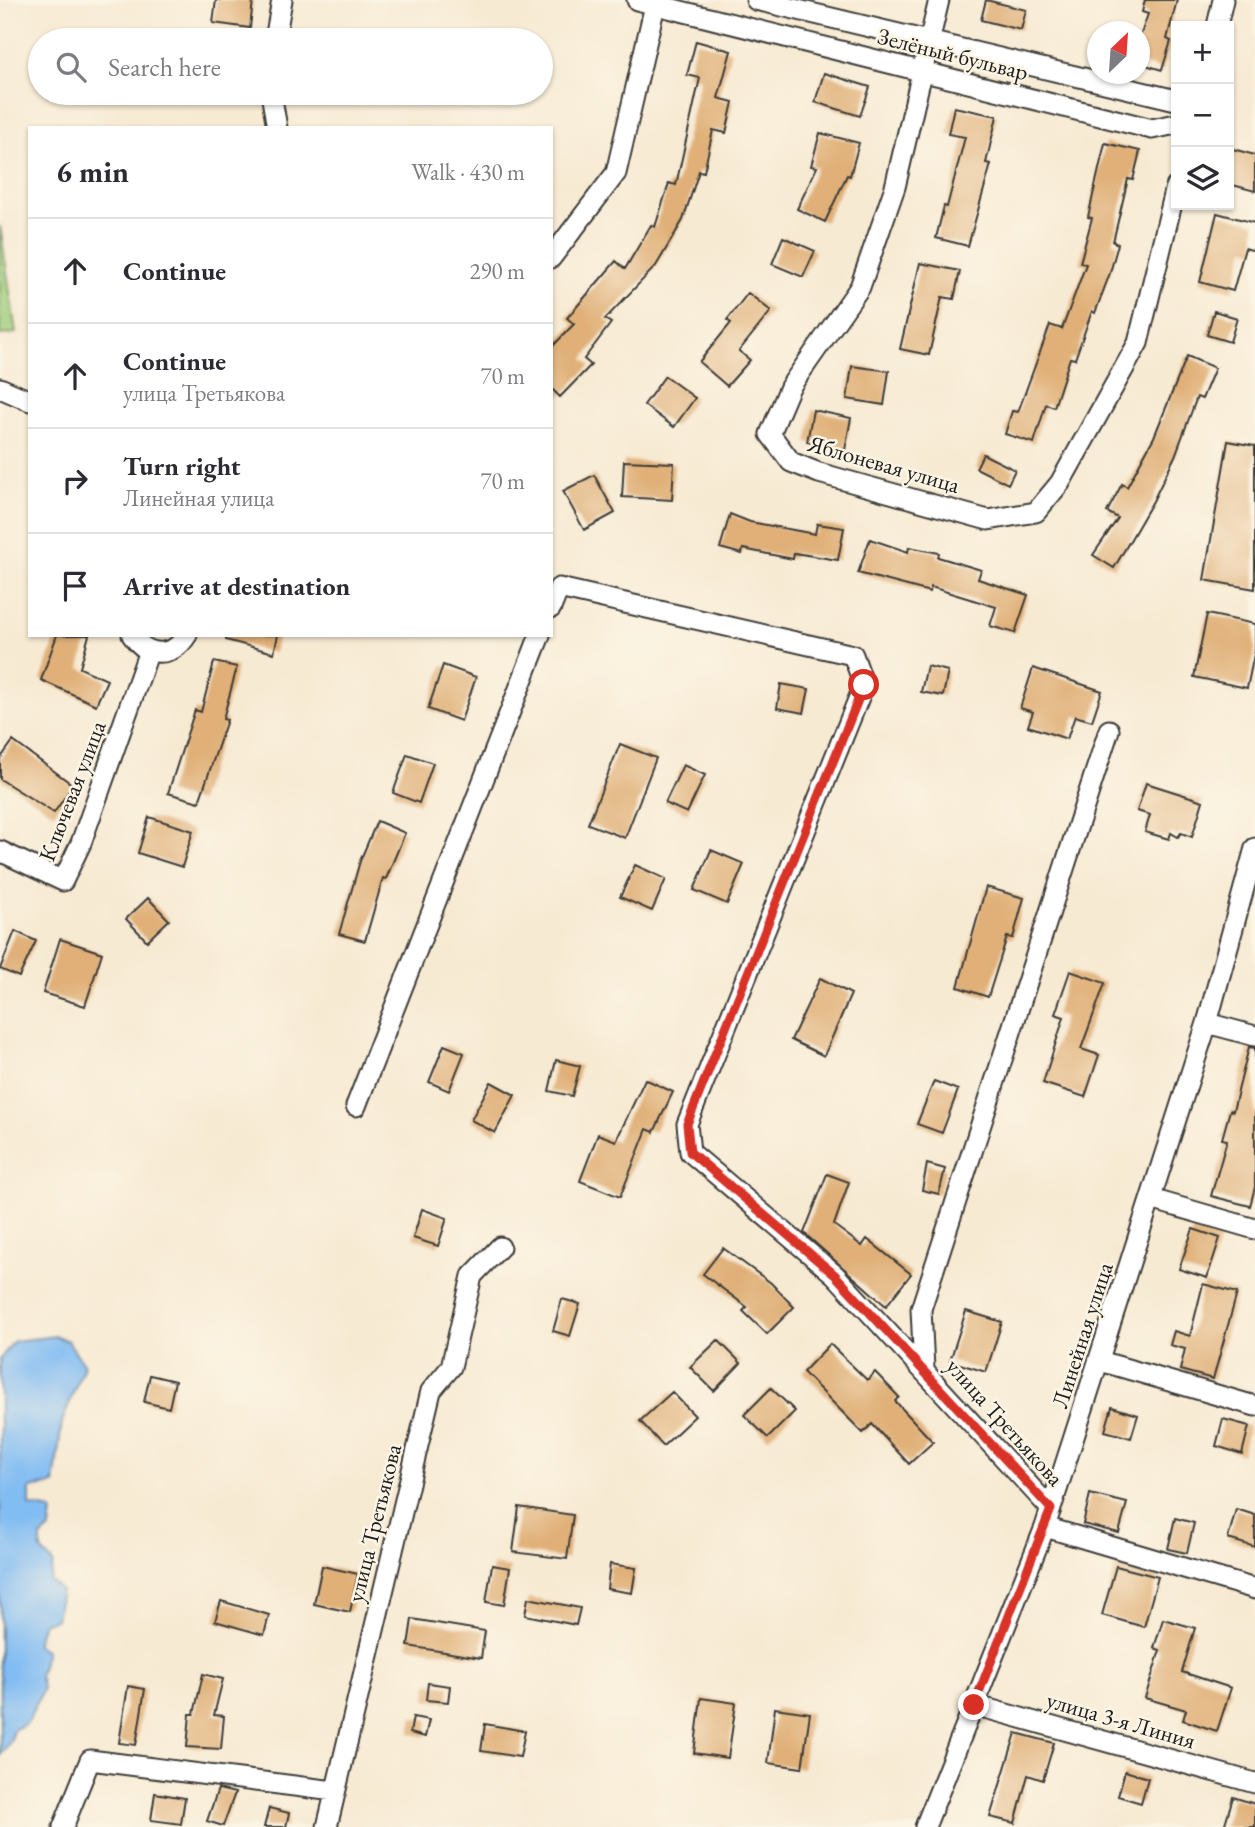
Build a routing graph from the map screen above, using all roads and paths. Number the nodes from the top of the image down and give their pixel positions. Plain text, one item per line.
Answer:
1 (282, 0) edge
2 (756, 0) edge
3 (939, 0) edge
4 (1223, 0) edge
5 (646, 2) edge
6 (1218, 21) edge
7 (277, 28) edge
8 (930, 41) junction
9 (923, 72) junction
10 (1171, 99) edge
11 (273, 105) edge
12 (1171, 125) edge
13 (277, 126) edge
14 (1171, 208) edge
15 (553, 255) edge
16 (0, 388) edge
17 (28, 400) edge
18 (553, 603) edge
19 (133, 637) edge
20 (185, 637) edge
21 (539, 637) edge
22 (149, 651) junction
23 (1109, 730) dead end
24 (0, 851) edge
25 (1254, 854) edge
26 (1207, 1023) junction
27 (1255, 1036) edge
28 (356, 1106) dead end
29 (1151, 1199) junction
30 (1255, 1229) edge
31 (500, 1247) dead end
32 (1100, 1360) junction
33 (924, 1368) junction
34 (1255, 1406) edge
35 (1048, 1518) junction
36 (1255, 1589) edge
37 (974, 1705) junction
38 (1255, 1783) edge
39 (334, 1791) junction
40 (63, 1827) edge
41 (327, 1827) edge
42 (925, 1827) edge

1 - 7 street
2 - 8 street, Зелёный бульвар
3 - 8 street
4 - 6 street
5 - 9 street, Зелёный бульвар
5 - 15 street
8 - 9 street
8 - 10 street, Зелёный бульвар
9 - 12 street, Зелёный бульвар
9 - 14 street, Яблоневая улица
11 - 13 street
16 - 17 street
18 - 33 street, улица Третьякова
19 - 22 street
20 - 22 street
21 - 28 street
22 - 24 street, Ключевая улица
23 - 33 street
25 - 26 street, Линейная улица
26 - 27 street
26 - 29 street, Линейная улица
29 - 30 street
29 - 32 street, Линейная улица
31 - 39 street, улица Третьякова
32 - 34 street
32 - 35 street, Линейная улица
33 - 35 street, улица Третьякова
35 - 36 street
35 - 37 street, Линейная улица
37 - 38 street, улица 3-я Линия
37 - 42 street, Линейная улица
39 - 40 street
39 - 41 street, улица Третьякова

